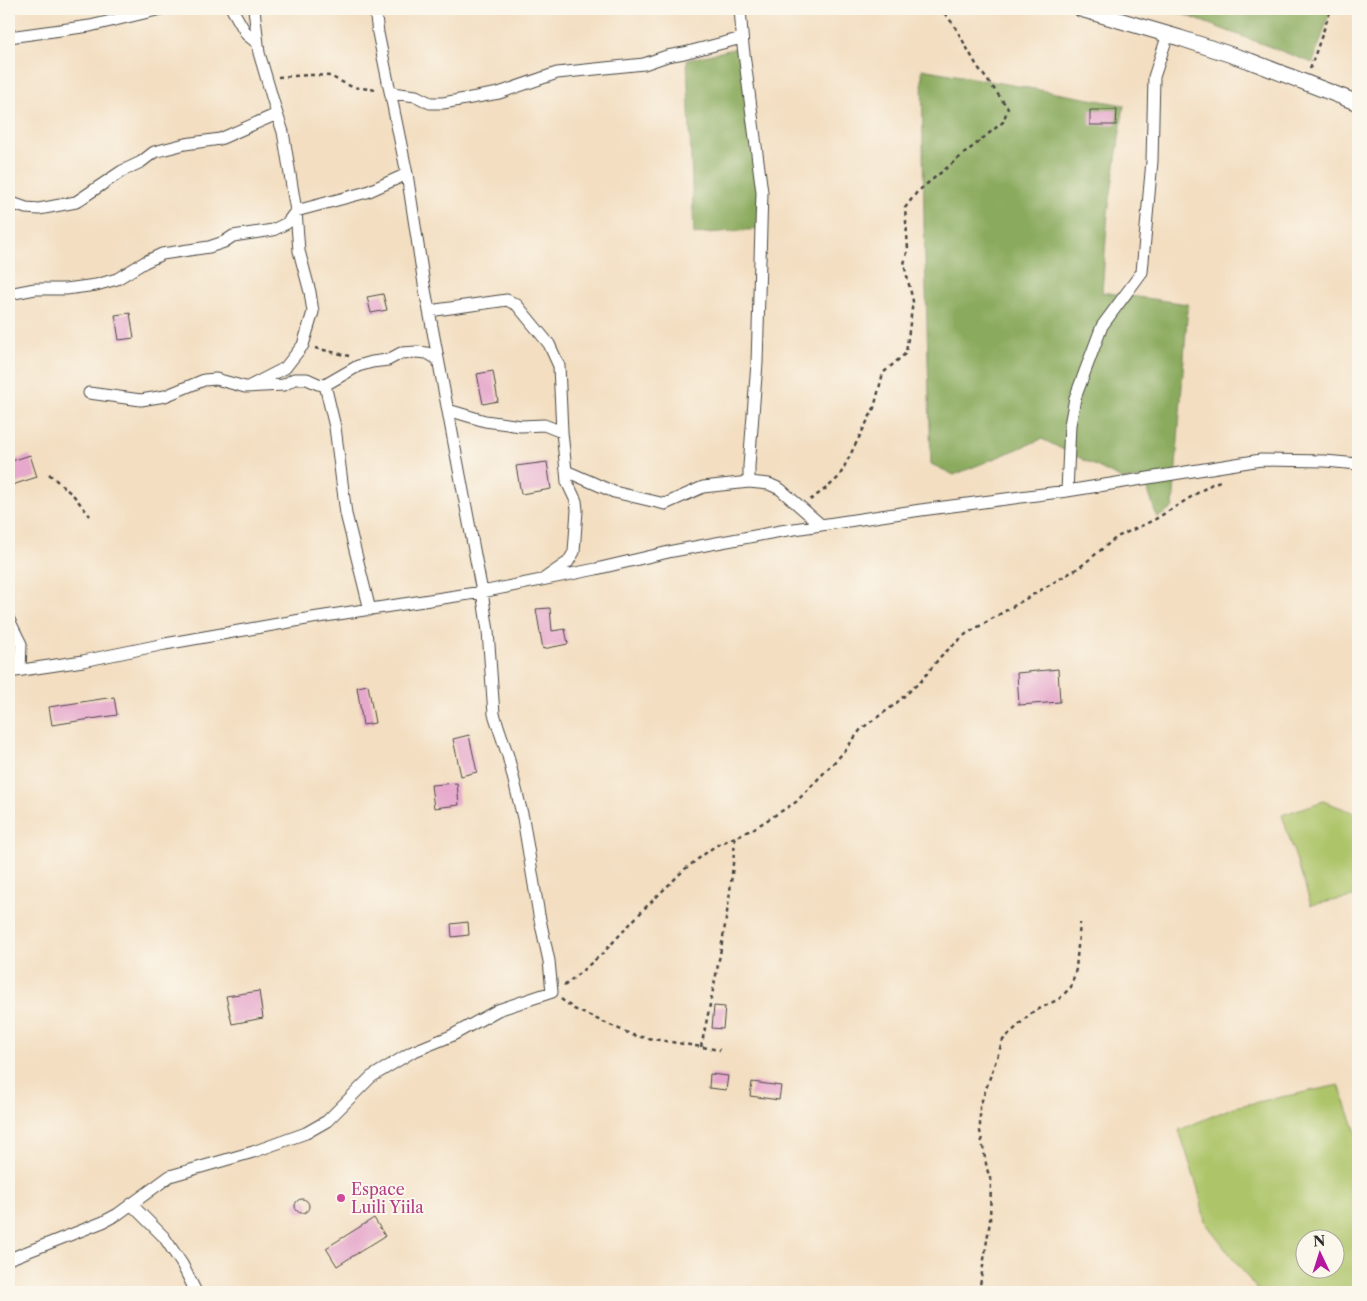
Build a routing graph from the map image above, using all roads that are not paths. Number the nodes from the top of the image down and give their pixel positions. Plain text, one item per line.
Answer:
1 (161, 9) edge
2 (232, 9) edge
3 (254, 9) edge
4 (375, 9) edge
5 (740, 9) edge
6 (1081, 9) edge
7 (1168, 34) junction
8 (9, 37) edge
9 (742, 38) junction
10 (257, 43) junction
11 (390, 93) junction
12 (1358, 103) edge
13 (277, 114) junction
14 (406, 174) junction
15 (9, 202) edge
16 (296, 211) junction
17 (9, 294) edge
18 (429, 311) junction
19 (437, 359) junction
20 (325, 385) junction
21 (249, 387) junction
22 (89, 393) dead end
23 (448, 410) junction
24 (562, 432) junction
25 (1358, 464) edge
26 (566, 471) junction
27 (749, 482) junction
28 (1067, 491) junction
29 (821, 525) junction
30 (542, 581) junction
31 (482, 592) junction
32 (370, 610) junction
33 (9, 620) edge
34 (14, 671) edge
35 (131, 1204) junction
36 (9, 1259) edge
37 (196, 1292) edge

1 - 8 street
2 - 10 street
3 - 10 street
4 - 11 street
5 - 9 street
6 - 7 street
7 - 12 street
7 - 28 street
9 - 11 street
9 - 27 street
10 - 13 street
11 - 14 street
13 - 15 street
13 - 16 street
14 - 16 street
14 - 18 street
16 - 17 street
16 - 21 street
18 - 19 street
18 - 24 street
19 - 20 street
19 - 23 street
20 - 21 street
20 - 32 street
21 - 22 street
23 - 24 street
23 - 31 street
24 - 26 street
25 - 28 street
26 - 27 street
26 - 30 street
27 - 29 street
28 - 29 street
29 - 30 street
30 - 31 street
31 - 32 street
31 - 35 street
32 - 34 street
33 - 34 street
35 - 36 street
35 - 37 street

